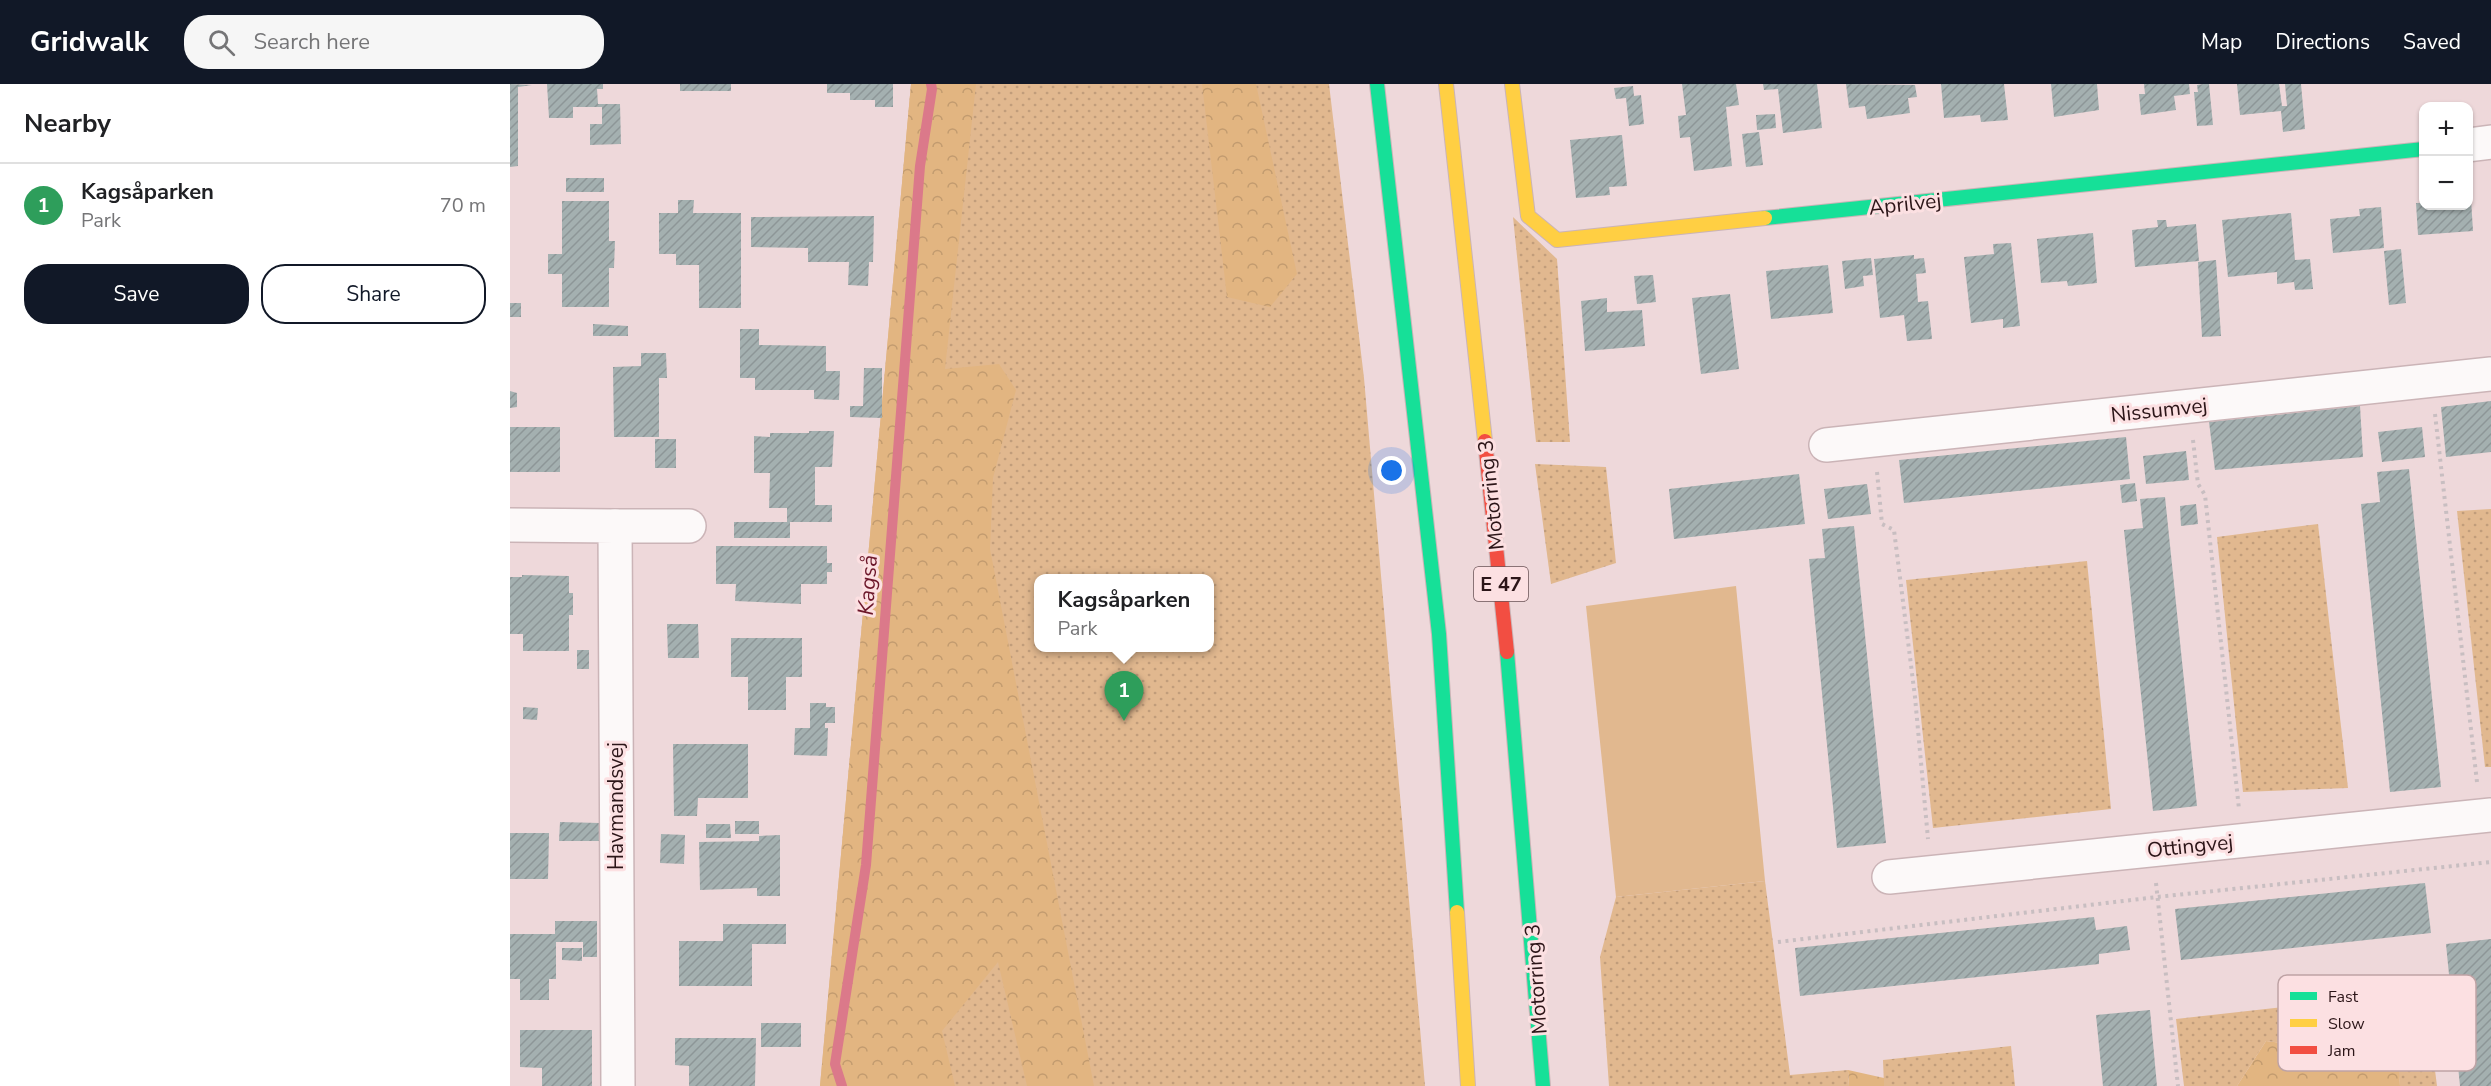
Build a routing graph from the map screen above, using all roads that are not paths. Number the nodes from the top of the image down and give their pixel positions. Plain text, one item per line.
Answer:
1 (1377, 84) edge
2 (1446, 84) edge
3 (1512, 84) edge
4 (2491, 142) edge
5 (2473, 144) edge
6 (2419, 150) edge
7 (2491, 374) edge
8 (1826, 445) dead end
9 (510, 525) edge
10 (615, 526) junction
11 (689, 526) dead end
12 (2486, 815) edge
13 (1888, 877) dead end
14 (618, 1086) edge
15 (1468, 1086) edge
16 (1543, 1086) edge

1 - 15 main road
2 - 16 main road, Motorring 3 / E 47
3 - 6 main road, Aprilvej
4 - 5 street
7 - 8 street, Nissumvej
9 - 10 street
10 - 11 street
10 - 14 street, Havmandsvej
12 - 13 street, Ottingvej

